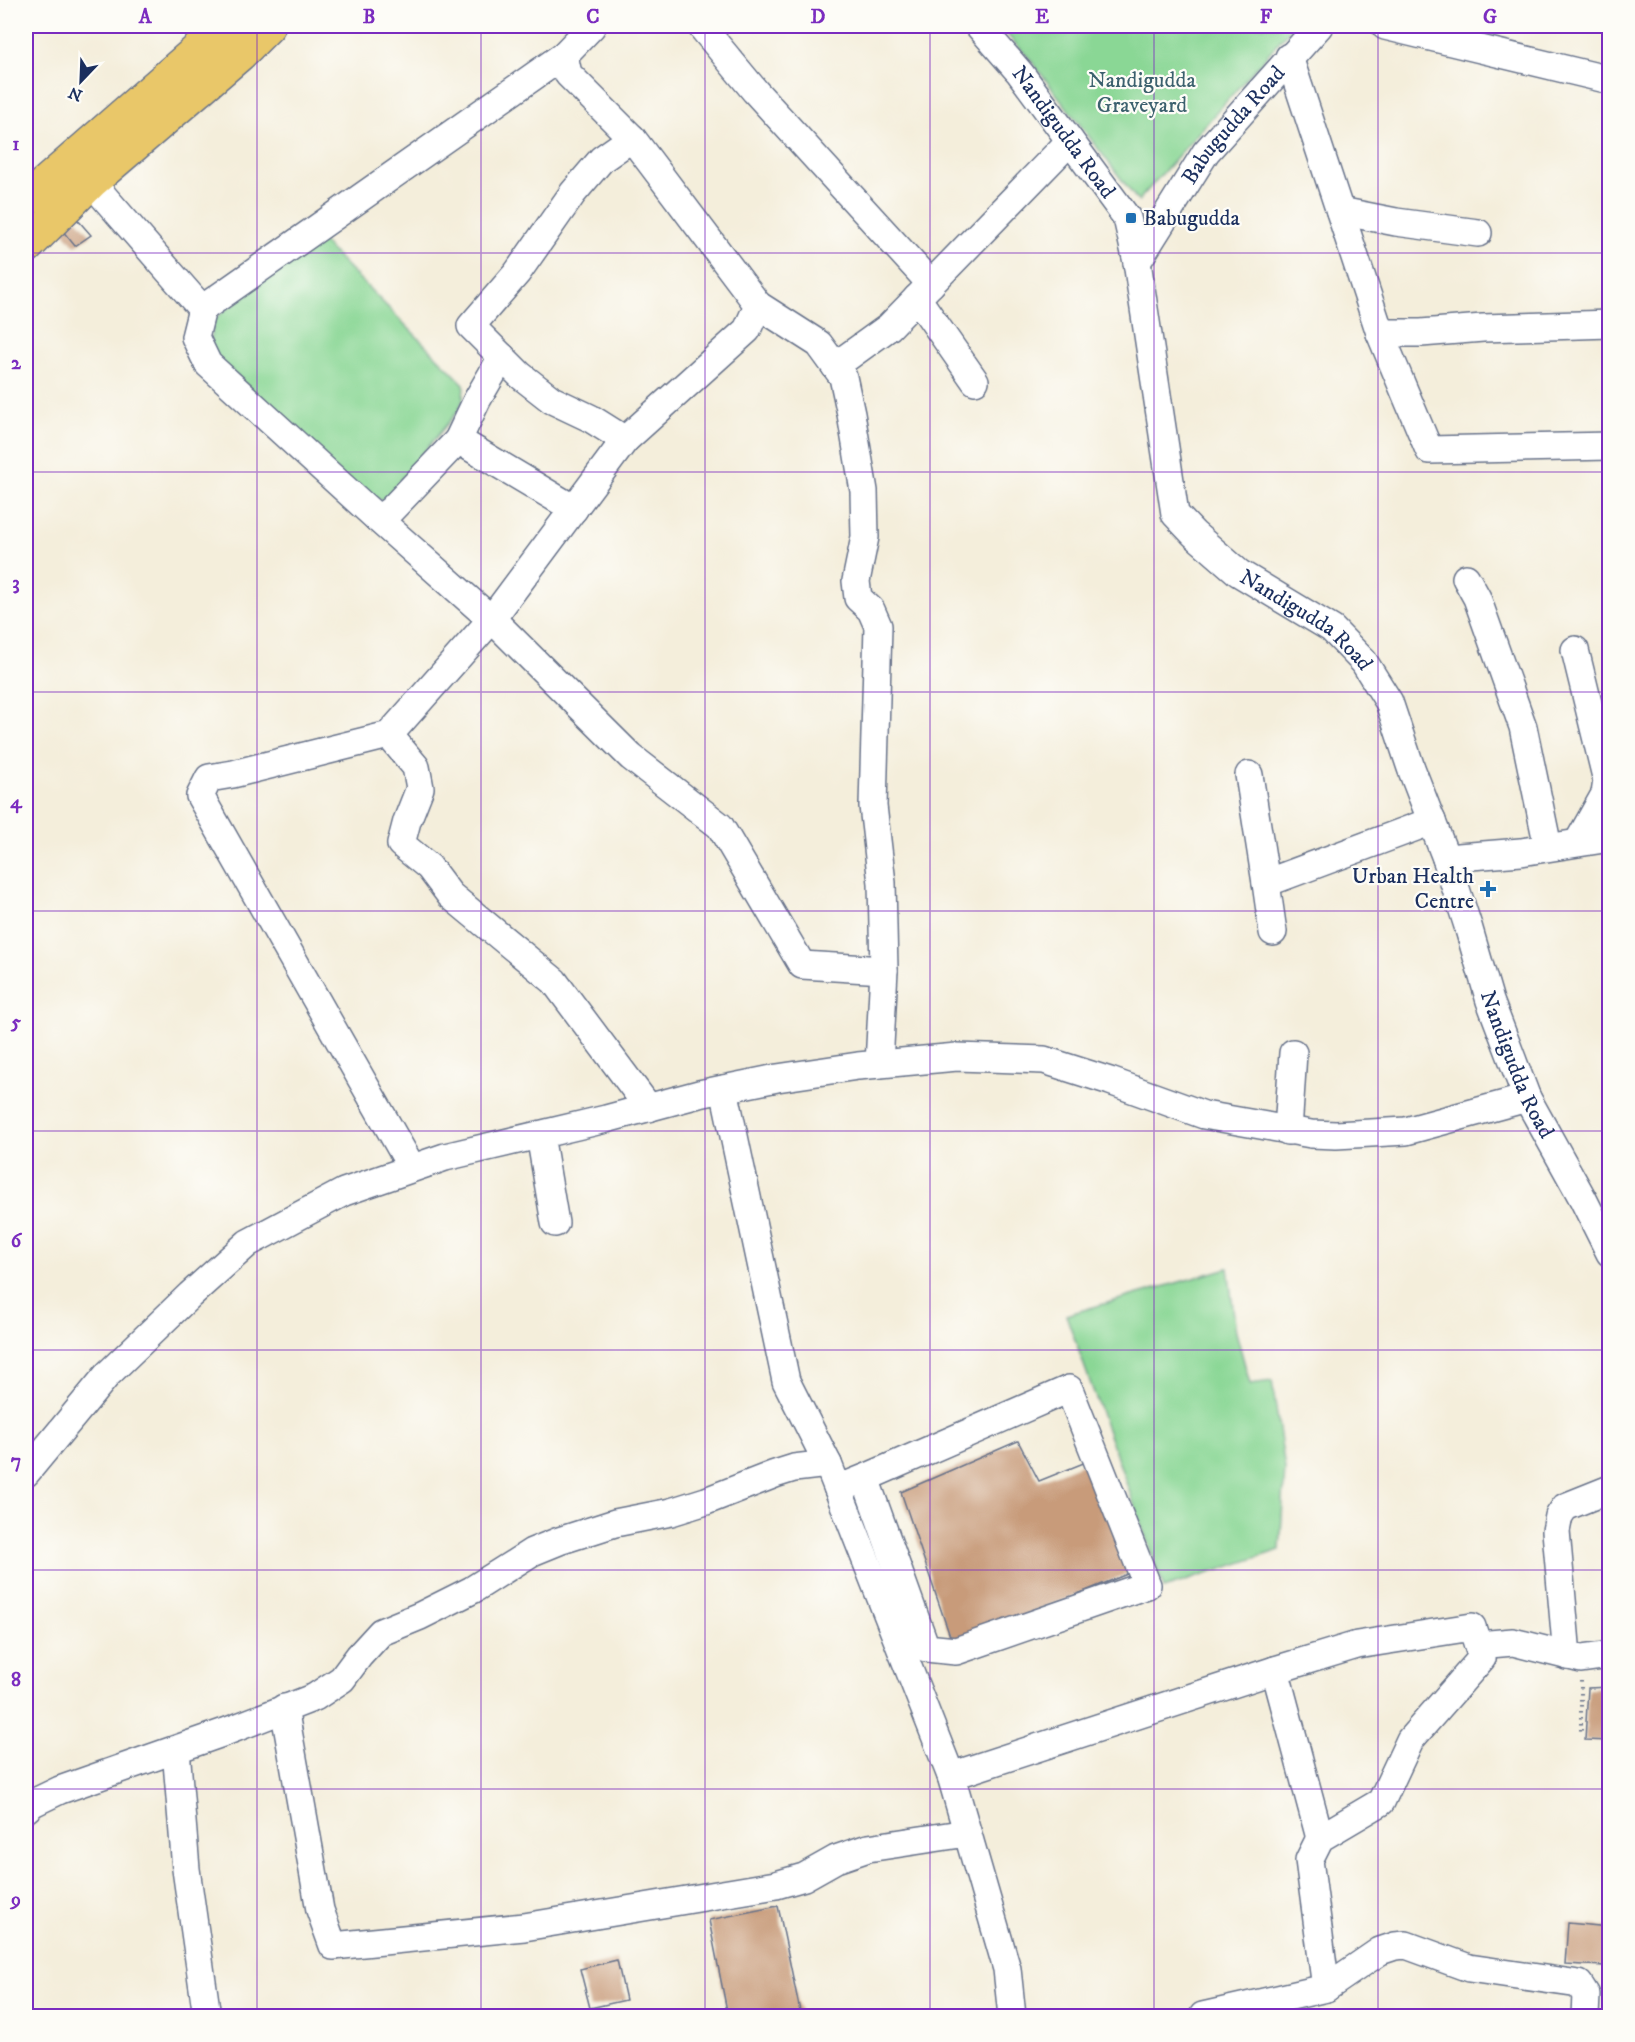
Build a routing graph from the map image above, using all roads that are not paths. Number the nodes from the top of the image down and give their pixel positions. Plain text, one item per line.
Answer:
1 (225, 26) edge
2 (268, 26) edge
3 (592, 26) edge
4 (701, 26) edge
5 (979, 26) edge
6 (1319, 26) edge
7 (1385, 26) edge
8 (564, 55) junction
9 (1289, 57) junction
10 (1610, 80) edge
11 (632, 138) junction
12 (1070, 141) junction
13 (91, 182) junction
14 (30, 190) edge
15 (1340, 211) junction
16 (1478, 233) dead end
17 (26, 247) edge
18 (1137, 262) junction
19 (924, 291) junction
20 (758, 305) junction
21 (202, 309) junction
22 (1610, 324) edge
23 (1380, 333) junction
24 (502, 357) junction
25 (835, 366) junction
26 (975, 381) dead end
27 (458, 440) junction
28 (624, 440) junction
29 (1610, 446) edge
30 (574, 509) junction
31 (378, 519) junction
32 (1466, 578) dead end
33 (491, 620) junction
34 (1575, 650) dead end
35 (389, 735) junction
36 (1249, 775) dead end
37 (1432, 821) junction
38 (1610, 838) edge
39 (1578, 842) junction
40 (1548, 848) junction
41 (1446, 858) junction
42 (1266, 883) junction
43 (1273, 933) dead end
44 (884, 970) junction
45 (1293, 1053) dead end
46 (879, 1064) junction
47 (724, 1089) junction
48 (1527, 1098) junction
49 (649, 1108) junction
50 (1288, 1131) junction
51 (540, 1135) junction
52 (412, 1168) junction
53 (555, 1223) dead end
54 (1610, 1253) edge
55 (26, 1473) edge
56 (833, 1476) junction
57 (865, 1478) junction
58 (1610, 1489) edge
59 (1478, 1645) junction
60 (1610, 1655) edge
61 (1574, 1657) junction
62 (1275, 1670) junction
63 (284, 1708) junction
64 (176, 1750) junction
65 (951, 1776) junction
66 (26, 1809) edge
67 (967, 1833) junction
68 (1320, 1838) junction
69 (1326, 1988) junction
70 (207, 2016) edge
71 (1012, 2016) edge
72 (1203, 2016) edge
73 (1585, 2016) edge

1 - 14 main road
2 - 13 main road
3 - 8 street
4 - 19 street
5 - 12 street, Nandigudda Road
6 - 9 street, Babugudda Road
7 - 10 street
8 - 11 street
8 - 21 street
9 - 15 street
9 - 18 street, Babugudda Road
11 - 20 street
11 - 24 street
12 - 18 street, Nandigudda Road
12 - 19 street
13 - 17 main road
13 - 21 street
15 - 16 street
15 - 23 street
18 - 37 street, Nandigudda Road
19 - 25 street
19 - 26 street
20 - 25 street
20 - 28 street
21 - 31 street
22 - 23 street
23 - 29 street
24 - 27 street
24 - 28 street
25 - 44 street
27 - 30 street
27 - 31 street
28 - 30 street
30 - 33 street
31 - 33 street
32 - 40 street
33 - 35 street
33 - 44 street
34 - 39 street
35 - 49 street
35 - 52 street
36 - 42 street
37 - 41 street, Nandigudda Road
37 - 42 street
38 - 39 street
39 - 40 street
40 - 41 street
41 - 48 street, Nandigudda Road
42 - 43 street
44 - 46 street
45 - 50 street
46 - 47 street
46 - 50 street
47 - 49 street
47 - 56 street
48 - 50 street
48 - 54 street, Nandigudda Road
49 - 51 street
51 - 52 street
51 - 53 street
52 - 55 street
56 - 57 street
56 - 63 street
56 - 65 street
57 - 57 street
58 - 61 street
59 - 61 street
59 - 62 street
59 - 68 street
60 - 61 street
62 - 65 street
62 - 68 street
63 - 64 street
63 - 67 street
64 - 66 street
64 - 70 street
65 - 67 street
67 - 71 street
68 - 69 street
69 - 72 street
69 - 73 street

